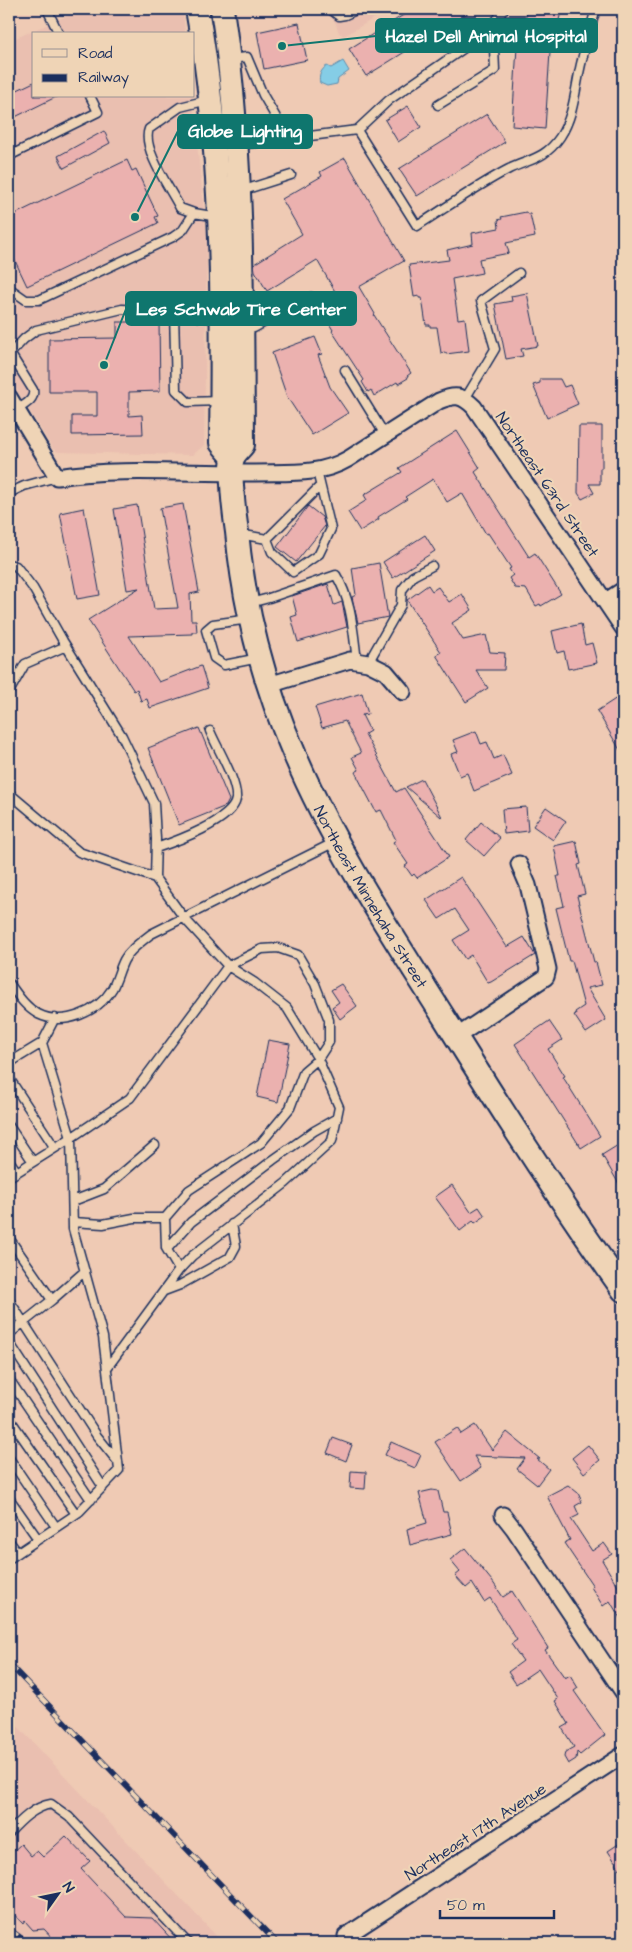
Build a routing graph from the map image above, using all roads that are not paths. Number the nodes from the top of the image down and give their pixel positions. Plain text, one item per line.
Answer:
1 (47, 9) edge
2 (197, 9) edge
3 (222, 9) edge
4 (330, 9) edge
5 (358, 9) edge
6 (504, 9) edge
7 (596, 9) edge
8 (493, 26) junction
9 (58, 32) edge
10 (229, 59) junction
11 (91, 98) edge
12 (210, 99) junction
13 (438, 105) dead end
14 (212, 129) junction
15 (357, 130) junction
16 (288, 138) junction
17 (237, 145) junction
18 (9, 156) edge
19 (291, 175) dead end
20 (240, 192) junction
21 (194, 213) junction
22 (218, 217) junction
23 (519, 273) dead end
24 (9, 288) edge
25 (311, 297) dead end
26 (174, 312) junction
27 (235, 321) junction
28 (10, 354) edge
29 (345, 370) dead end
30 (9, 397) edge
31 (459, 397) junction
32 (222, 400) junction
33 (17, 410) junction
34 (385, 435) junction
35 (232, 465) junction
36 (317, 471) junction
37 (57, 477) junction
38 (320, 486) junction
39 (9, 493) edge
40 (237, 534) junction
41 (267, 538) junction
42 (9, 564) edge
43 (432, 566) dead end
44 (623, 590) edge
45 (606, 601) junction
46 (250, 611) junction
47 (623, 628) edge
48 (66, 646) junction
49 (261, 657) junction
50 (362, 662) junction
51 (269, 685) junction
52 (9, 692) edge
53 (403, 692) dead end
54 (210, 731) dead end
55 (9, 793) edge
56 (336, 841) junction
57 (156, 848) junction
58 (519, 864) dead end
59 (154, 878) junction
60 (184, 918) junction
61 (228, 966) junction
62 (9, 983) edge
63 (54, 1018) junction
64 (456, 1037) junction
65 (42, 1042) junction
66 (318, 1059) junction
67 (9, 1063) edge
68 (9, 1078) edge
69 (337, 1118) junction
70 (9, 1126) edge
71 (71, 1138) junction
72 (155, 1145) dead end
73 (55, 1148) junction
74 (9, 1160) edge
75 (33, 1162) junction
76 (17, 1172) junction
77 (9, 1177) edge
78 (72, 1201) junction
79 (165, 1218) junction
80 (73, 1222) junction
81 (232, 1224) junction
82 (9, 1238) edge
83 (167, 1249) junction
84 (179, 1270) junction
85 (85, 1271) junction
86 (623, 1290) edge
87 (164, 1291) junction
88 (9, 1300) edge
89 (52, 1300) junction
90 (23, 1323) junction
91 (9, 1334) edge
92 (9, 1342) edge
93 (107, 1368) junction
94 (9, 1379) edge
95 (9, 1418) edge
96 (9, 1458) edge
97 (118, 1462) junction
98 (103, 1487) junction
99 (9, 1498) edge
100 (91, 1500) junction
101 (76, 1514) junction
102 (503, 1515) dead end
103 (56, 1527) junction
104 (38, 1540) junction
105 (9, 1541) edge
106 (18, 1553) junction
107 (9, 1559) edge
108 (623, 1692) edge
109 (623, 1755) edge
110 (9, 1832) edge
111 (346, 1936) dead end
112 (9, 1938) edge
113 (19, 1943) edge
114 (188, 1943) edge

1 - 9 lane
2 - 12 main road
3 - 10 main road, Northeast Minnehaha Street
4 - 5 lane
6 - 8 lane
7 - 15 lane
8 - 13 lane
8 - 15 lane
10 - 16 lane
10 - 17 main road, Northeast Minnehaha Street
11 - 18 lane
12 - 14 main road
12 - 21 lane
14 - 20 main road
14 - 22 main road
15 - 16 lane
16 - 17 lane
17 - 20 main road, Northeast Minnehaha Street
19 - 20 lane
20 - 27 main road, Northeast Minnehaha Street
21 - 22 lane
21 - 24 lane
22 - 27 main road
23 - 31 lane
25 - 27 lane
26 - 27 lane
26 - 28 lane
26 - 32 lane
27 - 32 main road, Northeast Minnehaha Street
27 - 35 main road, Northeast Minnehaha Street
28 - 33 lane
29 - 34 lane
30 - 33 street
31 - 34 street
31 - 45 street, Northeast 63rd Street
32 - 35 main road, Northeast Minnehaha Street
33 - 37 street
34 - 36 street
35 - 36 street
35 - 37 street
35 - 40 main road, Northeast Minnehaha Street
36 - 38 lane
37 - 39 lane
38 - 41 lane
38 - 41 lane
40 - 41 lane
40 - 46 main road, Northeast Minnehaha Street
42 - 48 lane
43 - 50 lane
44 - 45 street
45 - 47 street, Northeast 63rd Street
46 - 49 main road, Northeast Minnehaha Street
46 - 49 lane
46 - 50 lane
48 - 52 lane
48 - 57 lane
49 - 51 main road, Northeast Minnehaha Street
50 - 51 street
50 - 53 street
51 - 56 main road, Northeast Minnehaha Street
54 - 57 lane
55 - 59 lane
56 - 60 lane
56 - 64 main road, Northeast Minnehaha Street
57 - 59 lane
58 - 64 street
59 - 60 lane
60 - 61 lane
60 - 63 lane
61 - 66 lane
61 - 66 lane
61 - 71 lane
62 - 63 lane
63 - 65 lane
64 - 86 main road, Northeast Minnehaha Street
65 - 67 lane
65 - 71 lane
66 - 69 lane
66 - 79 lane
68 - 73 lane
69 - 81 lane
69 - 83 lane
70 - 75 lane
71 - 73 lane
71 - 78 lane
72 - 78 lane
73 - 75 lane
74 - 76 lane
75 - 76 lane
76 - 77 lane
78 - 80 lane
79 - 80 lane
79 - 83 lane
80 - 85 lane
81 - 84 lane
81 - 87 lane
82 - 89 lane
83 - 84 lane
84 - 87 lane
85 - 89 lane
85 - 93 lane
87 - 93 lane
88 - 90 lane
89 - 90 lane
90 - 91 lane
90 - 97 lane
92 - 98 lane
93 - 97 lane
94 - 100 lane
95 - 101 lane
96 - 103 lane
97 - 98 lane
98 - 100 lane
99 - 104 lane
100 - 101 lane
101 - 103 lane
102 - 108 street
103 - 104 lane
104 - 106 lane
105 - 106 lane
106 - 107 lane
109 - 111 street, Northeast 17th Avenue
110 - 114 lane
112 - 113 lane

